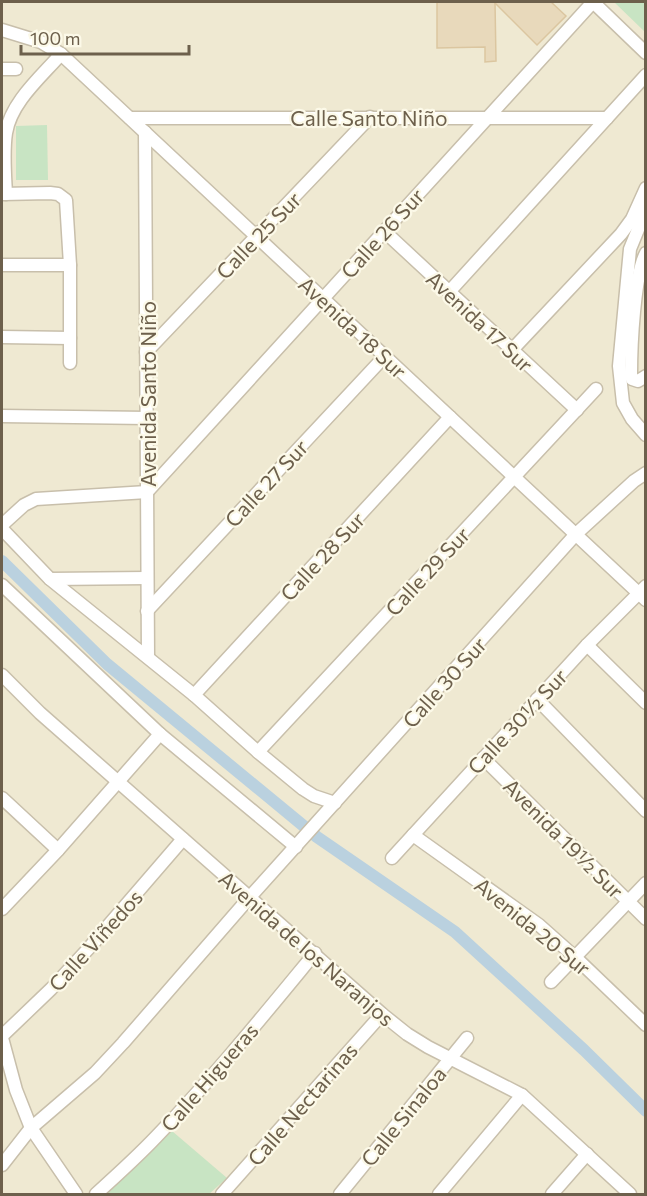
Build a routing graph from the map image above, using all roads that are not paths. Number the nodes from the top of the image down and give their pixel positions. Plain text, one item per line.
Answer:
1 (593, 2) edge
2 (2, 30) edge
3 (645, 53) edge
4 (61, 54) junction
5 (2, 69) edge
6 (16, 69) dead end
7 (645, 75) edge
8 (488, 116) junction
9 (370, 117) junction
10 (130, 118) junction
11 (607, 118) junction
12 (145, 132) junction
13 (645, 189) edge
14 (4, 194) edge
15 (645, 210) edge
16 (384, 231) junction
17 (256, 236) junction
18 (645, 253) edge
19 (2, 265) edge
20 (70, 265) junction
21 (449, 292) junction
22 (323, 298) junction
23 (2, 337) edge
24 (70, 338) junction
25 (512, 350) junction
26 (147, 352) junction
27 (385, 356) junction
28 (70, 363) dead end
29 (643, 379) edge
30 (596, 389) dead end
31 (577, 410) junction
32 (2, 416) edge
33 (450, 417) junction
34 (147, 418) junction
35 (645, 435) edge
36 (645, 473) edge
37 (515, 477) junction
38 (147, 492) junction
39 (2, 527) edge
40 (576, 534) junction
41 (147, 578) junction
42 (50, 579) junction
43 (2, 585) edge
44 (643, 593) edge
45 (147, 610) junction
46 (587, 645) junction
47 (148, 657) junction
48 (2, 675) edge
49 (194, 695) junction
50 (537, 699) junction
51 (645, 703) edge
52 (160, 734) junction
53 (258, 752) junction
54 (483, 758) junction
55 (119, 783) junction
56 (2, 798) edge
57 (334, 803) junction
58 (645, 811) edge
59 (413, 834) junction
60 (183, 839) junction
61 (299, 843) junction
62 (58, 850) junction
63 (392, 858) dead end
64 (645, 883) edge
65 (249, 898) junction
66 (627, 902) junction
67 (2, 909) edge
68 (645, 919) edge
69 (315, 953) junction
70 (575, 957) junction
71 (551, 982) dead end
72 (382, 1014) junction
73 (645, 1025) edge
74 (2, 1037) edge
75 (466, 1038) dead end
76 (450, 1057) junction
77 (522, 1095) junction
78 (31, 1128) junction
79 (587, 1154) junction
80 (2, 1165) edge
81 (76, 1194) edge
82 (96, 1194) edge
83 (222, 1194) edge
84 (340, 1194) edge
85 (439, 1194) edge
86 (552, 1194) edge
87 (630, 1194) edge

1 - 3 street
1 - 8 street, Calle 26 Sur
2 - 4 street, Avenida 18 Sur
4 - 10 street, Avenida 18 Sur
4 - 14 street
5 - 6 street
7 - 11 street
8 - 9 street, Calle Santo Niño
8 - 11 street, Calle Santo Niño
8 - 16 street, Calle 26 Sur
9 - 10 street, Calle Santo Niño
9 - 17 street, Calle 25 Sur
10 - 12 street, Avenida 18 Sur
11 - 21 street
12 - 17 street, Avenida 18 Sur
12 - 26 street, Avenida Santo Niño
13 - 25 street
14 - 20 street
15 - 35 street
16 - 21 street, Avenida 17 Sur
16 - 22 street, Calle 26 Sur
17 - 22 street, Avenida 18 Sur
17 - 26 street, Calle 25 Sur
18 - 29 street
19 - 20 street
20 - 24 street
21 - 25 street, Avenida 17 Sur
22 - 27 street, Avenida 18 Sur
22 - 38 street, Calle 26 Sur
23 - 24 street
24 - 28 street
25 - 31 street, Avenida 17 Sur
26 - 34 street, Avenida Santo Niño
27 - 33 street, Avenida 18 Sur
27 - 45 street, Calle 27 Sur
30 - 31 street, Calle 29 Sur
31 - 37 street, Calle 29 Sur
32 - 34 street
33 - 37 street, Avenida 18 Sur
33 - 49 street, Calle 28 Sur
34 - 38 street, Avenida Santo Niño
36 - 40 street, Calle 30 Sur
37 - 40 street, Avenida 18 Sur
37 - 53 street, Calle 29 Sur
38 - 39 street
38 - 41 street, Avenida Santo Niño
39 - 42 street
40 - 44 street, Avenida 18 Sur
40 - 57 street, Calle 30 Sur
41 - 42 street
41 - 45 street, Avenida Santo Niño
42 - 47 street
43 - 52 street
44 - 46 street, Calle 30½ Sur
45 - 47 street, Avenida Santo Niño
46 - 50 street, Calle 30½ Sur
46 - 51 street
47 - 49 street
48 - 55 street, Avenida de los Naranjos
49 - 53 street
50 - 54 street, Calle 30½ Sur
50 - 58 street
52 - 55 street
52 - 61 street
53 - 57 street
54 - 59 street, Calle 30½ Sur
54 - 66 street, Avenida 19½ Sur
55 - 60 street, Avenida de los Naranjos
55 - 62 street
56 - 62 street
57 - 61 street, Calle 30 Sur
59 - 63 street, Calle 30½ Sur
59 - 70 street, Avenida 20 Sur
60 - 65 street, Avenida de los Naranjos
60 - 74 street, Calle Viñedos
61 - 65 street, Calle 30 Sur
62 - 67 street
64 - 66 street
65 - 69 street, Avenida de los Naranjos
65 - 78 street, Calle 30 Sur
66 - 68 street, Avenida 19½ Sur
66 - 70 street
69 - 72 street, Avenida de los Naranjos
69 - 82 street, Calle Higueras
70 - 71 street
70 - 73 street, Avenida 20 Sur
72 - 76 street, Avenida de los Naranjos
72 - 83 street, Calle Nectarinas
74 - 78 street
75 - 76 street, Calle Sinaloa
76 - 77 street, Avenida de los Naranjos
76 - 84 street, Calle Sinaloa
77 - 79 street, Avenida de los Naranjos
77 - 85 street
78 - 80 street, Calle 30 Sur
78 - 81 street
79 - 86 street
79 - 87 street, Avenida de los Naranjos

